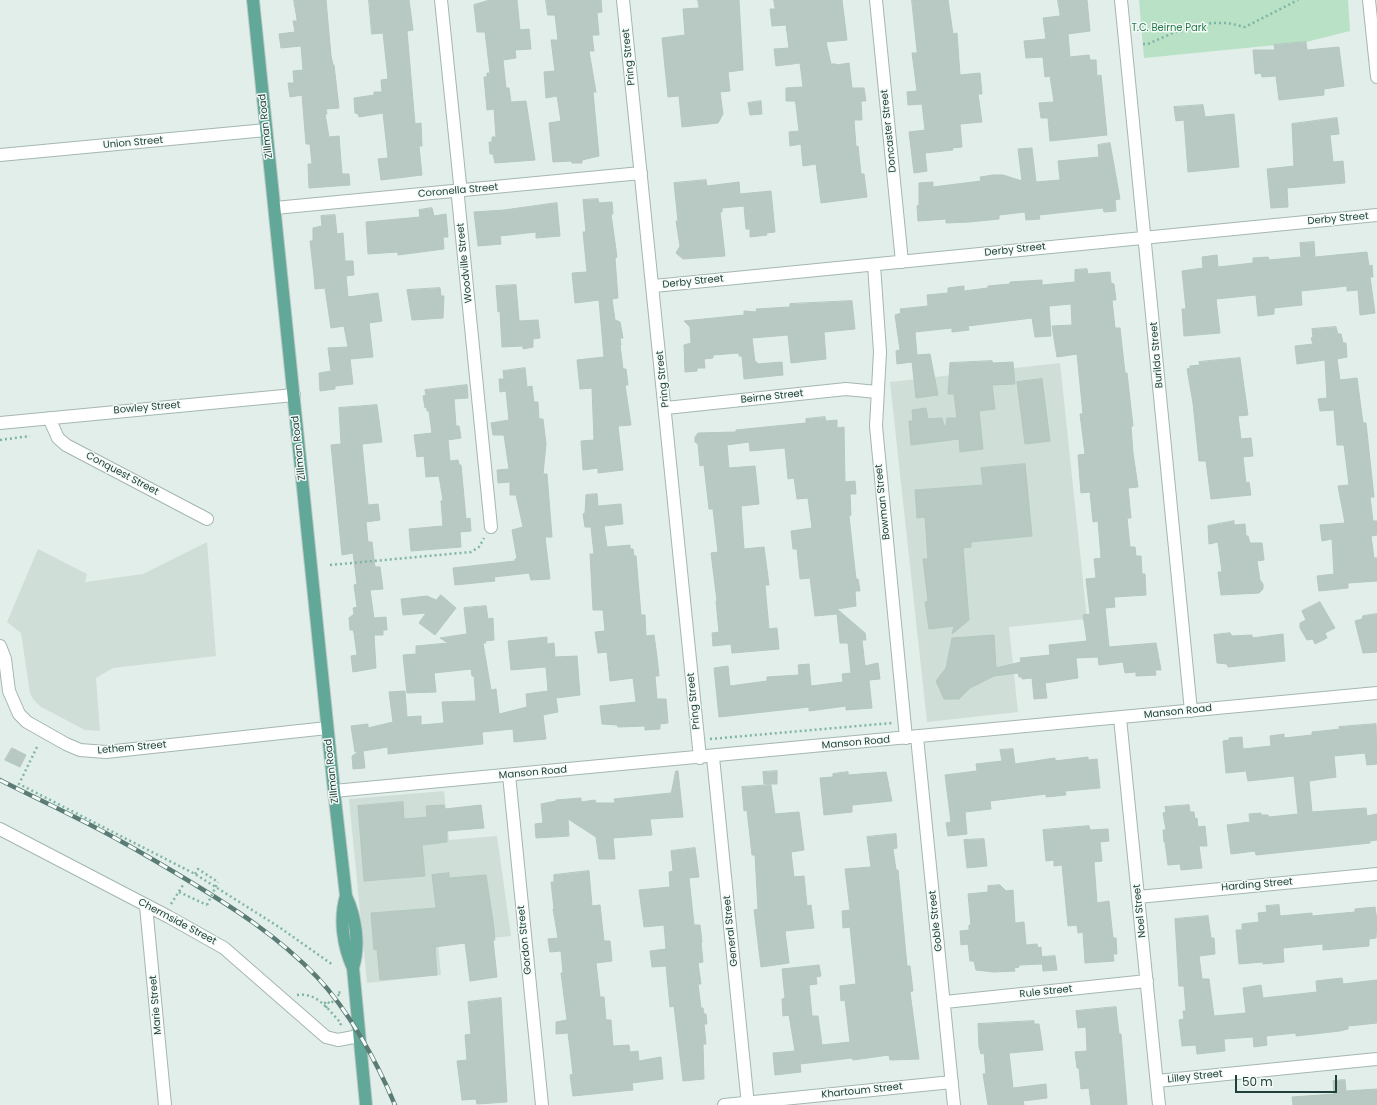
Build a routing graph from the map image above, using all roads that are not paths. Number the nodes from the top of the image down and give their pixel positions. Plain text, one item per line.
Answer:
1 (253, 0) edge
2 (442, 0) edge
3 (623, 0) edge
4 (876, 0) edge
5 (1121, 0) edge
6 (1369, 0) edge
7 (1377, 77) edge
8 (266, 130) junction
9 (0, 155) edge
10 (641, 173) junction
11 (459, 190) junction
12 (275, 208) junction
13 (1377, 215) edge
14 (1146, 237) junction
15 (902, 262) junction
16 (874, 264) junction
17 (654, 286) junction
18 (877, 392) junction
19 (294, 395) junction
20 (666, 408) junction
21 (49, 418) junction
22 (0, 423) edge
23 (207, 519) dead end
24 (491, 527) road end
25 (0, 646) edge
26 (1377, 693) edge
27 (1190, 711) junction
28 (1120, 718) junction
29 (327, 728) junction
30 (911, 738) junction
31 (714, 757) junction
32 (700, 758) junction
33 (509, 776) junction
34 (334, 792) junction
35 (0, 830) edge
36 (1377, 874) edge
37 (1138, 896) junction
38 (146, 906) junction
39 (1147, 981) junction
40 (945, 1002) junction
41 (359, 1036) junction
42 (1377, 1059) edge
43 (1157, 1080) junction
44 (952, 1082) junction
45 (748, 1104) edge
46 (165, 1105) edge
47 (366, 1105) edge
48 (542, 1105) edge
49 (724, 1105) edge
50 (954, 1105) edge
51 (1159, 1105) edge

1 - 8 main road, Zillman Road
2 - 11 street, Woodville Street
3 - 10 street, Pring Street
4 - 15 street, Doncaster Street
5 - 14 street, Burilda Street
6 - 7 street
8 - 9 street, Union Street
8 - 12 main road, Zillman Road
10 - 11 street, Coronella Street
10 - 17 street, Pring Street
11 - 12 street, Coronella Street
11 - 24 street, Woodville Street
12 - 19 main road, Zillman Road
13 - 14 street, Derby Street
14 - 15 street, Derby Street
14 - 27 street, Burilda Street
15 - 16 street, Derby Street
16 - 17 street, Derby Street
16 - 18 street, Bowman Street
17 - 20 street, Pring Street
18 - 20 street, Beirne Street
18 - 30 street, Bowman Street
19 - 21 street, Bowley Street
19 - 29 main road, Zillman Road
20 - 32 street, Pring Street
21 - 22 street, Bowley Street
21 - 23 street, Conquest Street
25 - 29 street, Lethem Street
26 - 27 street, Manson Road
27 - 28 street, Manson Road
28 - 30 street, Manson Road
28 - 37 street, Noel Street
29 - 34 main road, Zillman Road
30 - 31 street, Manson Road
30 - 40 street, Goble Street
31 - 32 street, Manson Road
31 - 45 street, General Street
32 - 33 street, Manson Road
33 - 34 street, Manson Road
33 - 48 street, Gordon Street
34 - 41 main road, Zillman Road
35 - 38 street, Chermside Street
36 - 37 street, Harding Street
37 - 39 street, Noel Street
38 - 41 street, Chermside Street
38 - 46 street, Marie Street
39 - 40 street, Rule Street
39 - 43 street, Noel Street
40 - 44 street, Goble Street
41 - 47 main road, Zillman Road
42 - 43 street, Lilley Street
43 - 51 street, Noel Street
44 - 45 street, Khartoum Street
44 - 50 street, Goble Street
45 - 49 street, Khartoum Street

